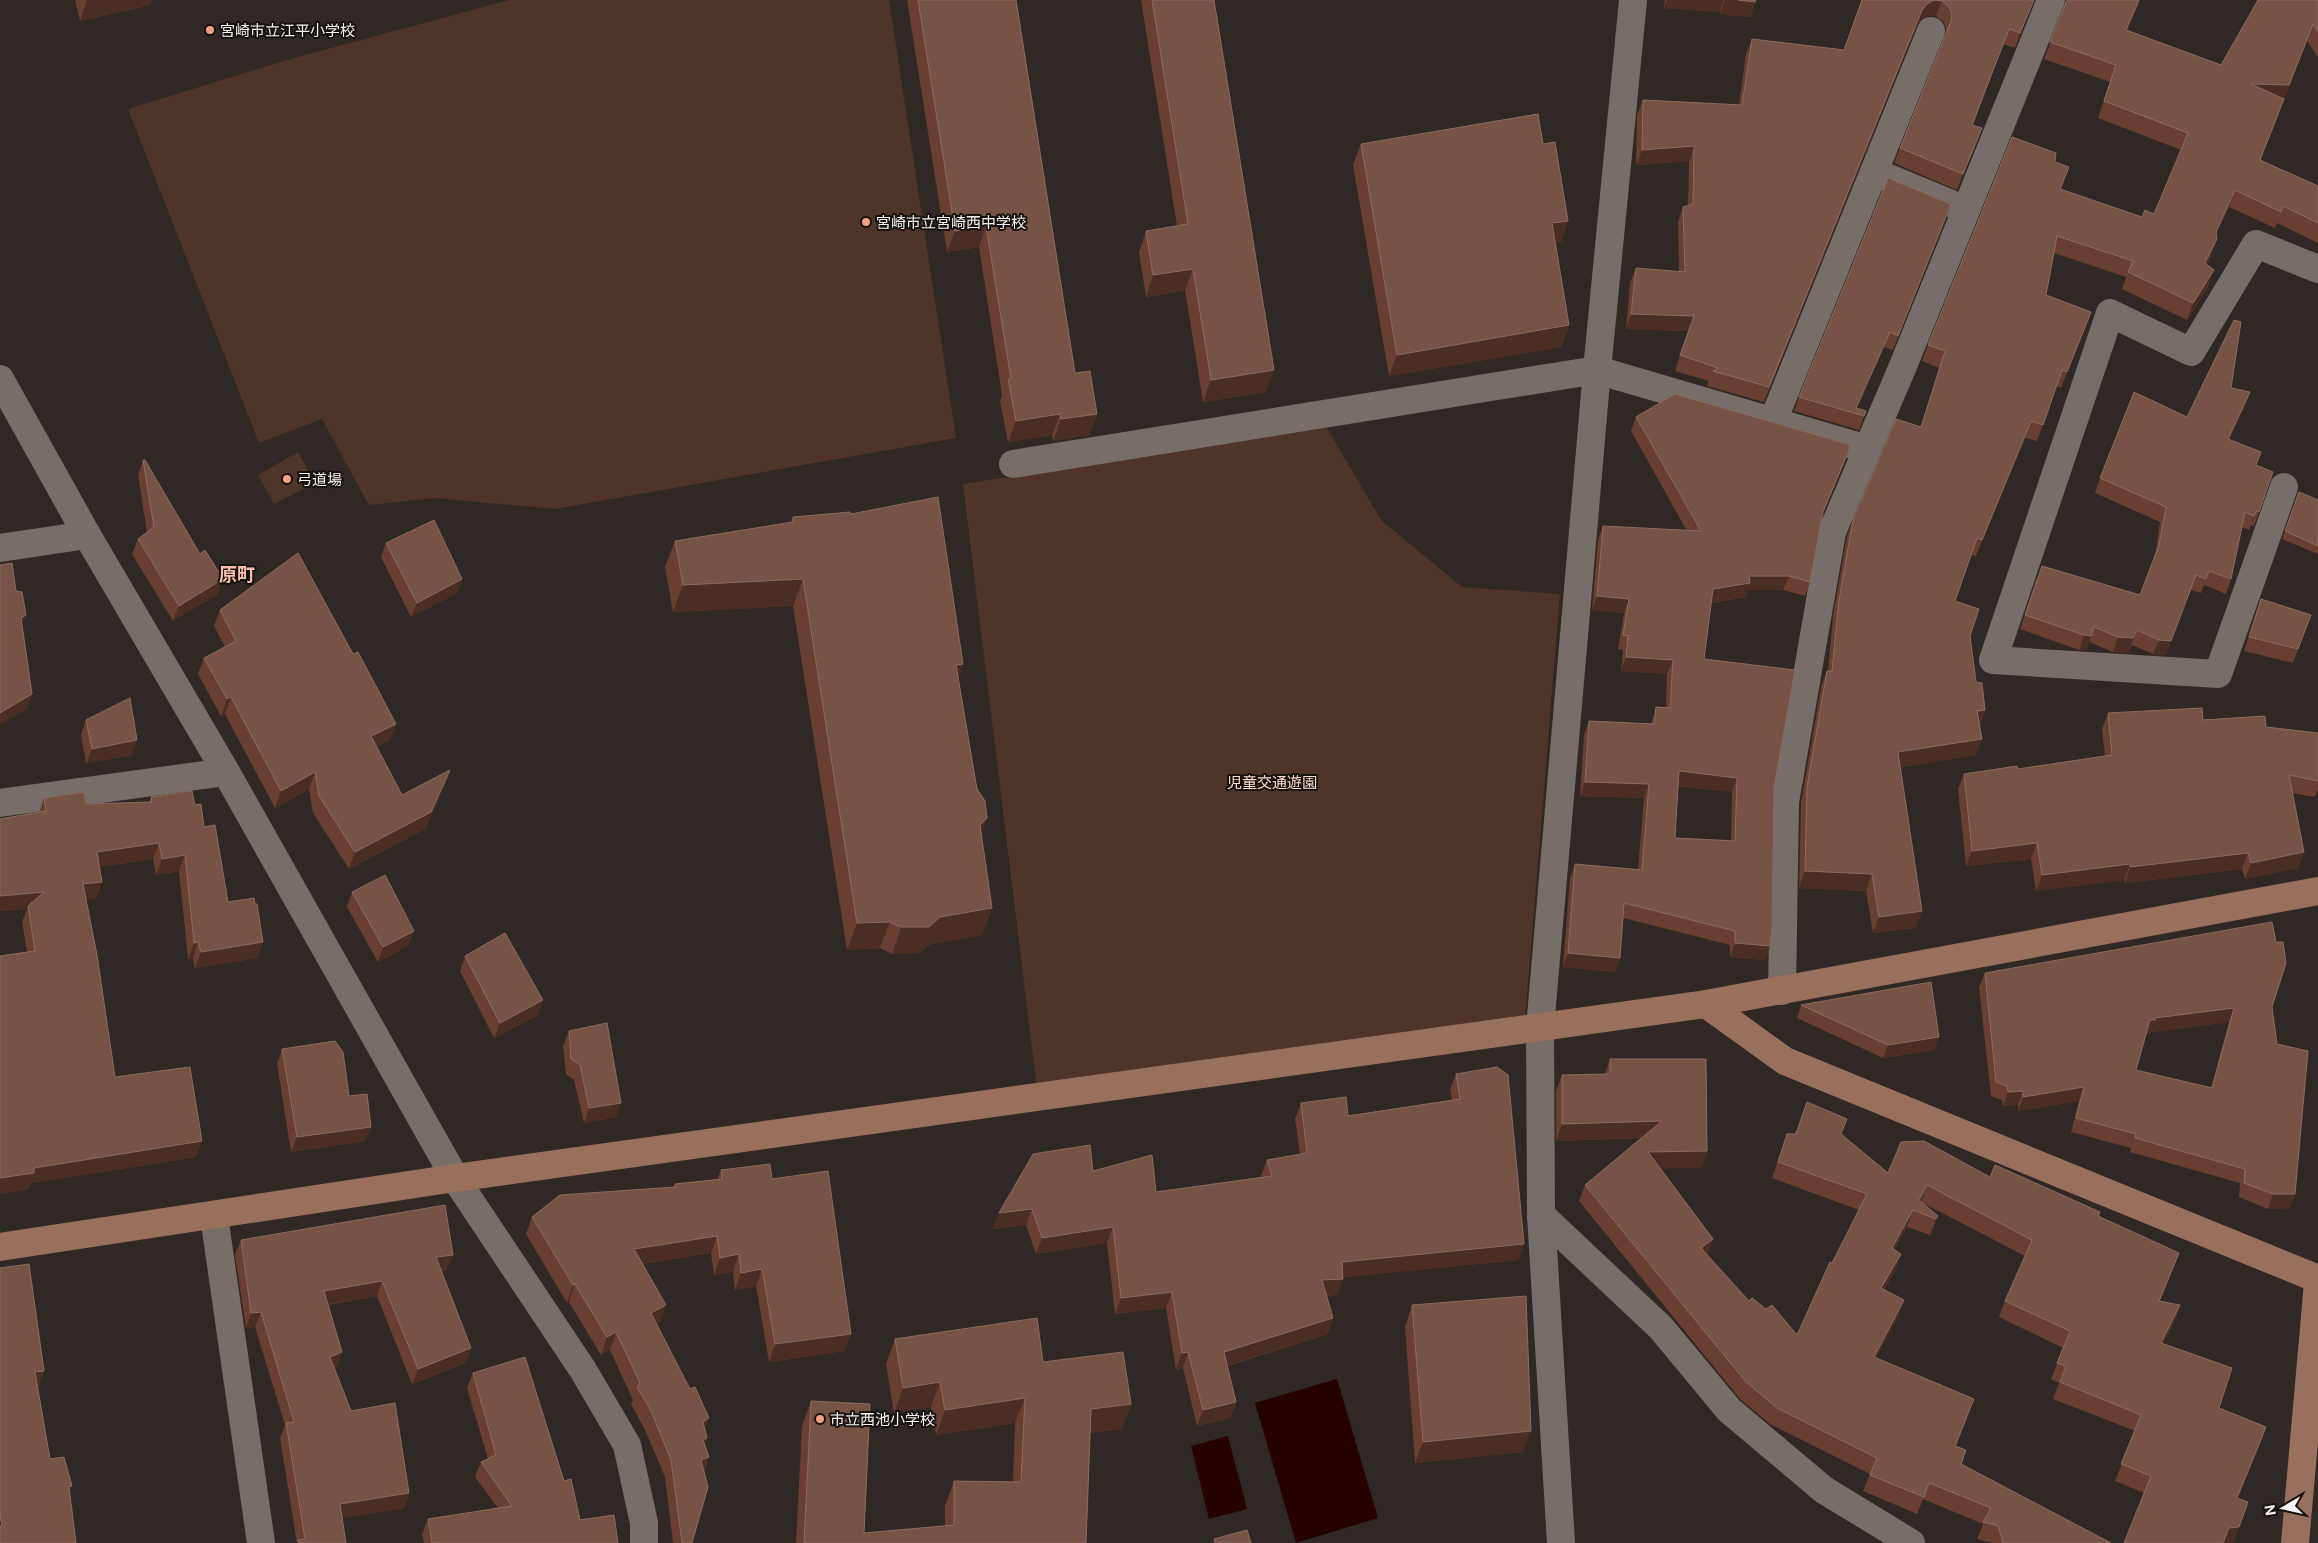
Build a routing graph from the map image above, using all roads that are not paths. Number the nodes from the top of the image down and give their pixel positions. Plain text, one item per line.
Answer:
1 (1633, 0) edge
2 (2050, 0) edge
3 (1931, 31) dead end
4 (1874, 172) junction
5 (1966, 210) junction
6 (2318, 269) edge
7 (1597, 370) junction
8 (0, 379) edge
9 (1773, 421) junction
10 (1867, 449) junction
11 (1014, 464) dead end
12 (2284, 487) dead end
13 (88, 535) junction
14 (0, 548) edge
15 (226, 772) junction
16 (0, 803) edge
17 (2318, 891) edge
18 (1782, 991) junction
19 (1706, 1004) junction
20 (1540, 1028) junction
21 (455, 1178) junction
22 (1541, 1215) junction
23 (214, 1216) junction
24 (0, 1247) edge
25 (2318, 1279) edge
26 (2318, 1284) edge
27 (1567, 1538) edge
28 (260, 1543) edge
29 (644, 1543) edge
30 (1911, 1543) edge
31 (2295, 1543) edge

1 - 7 street
2 - 5 street
3 - 4 street
4 - 5 street
4 - 9 street
5 - 10 street
6 - 12 street
7 - 9 street
7 - 11 street
7 - 20 street
8 - 13 street
9 - 10 street
10 - 18 street
13 - 14 street
13 - 15 street
15 - 16 street
15 - 21 street
17 - 18 street
18 - 19 street
19 - 20 street
19 - 25 street
20 - 21 street
20 - 22 street
21 - 23 street
21 - 29 street
22 - 27 street
22 - 30 street
23 - 24 street
23 - 28 street
26 - 31 street

